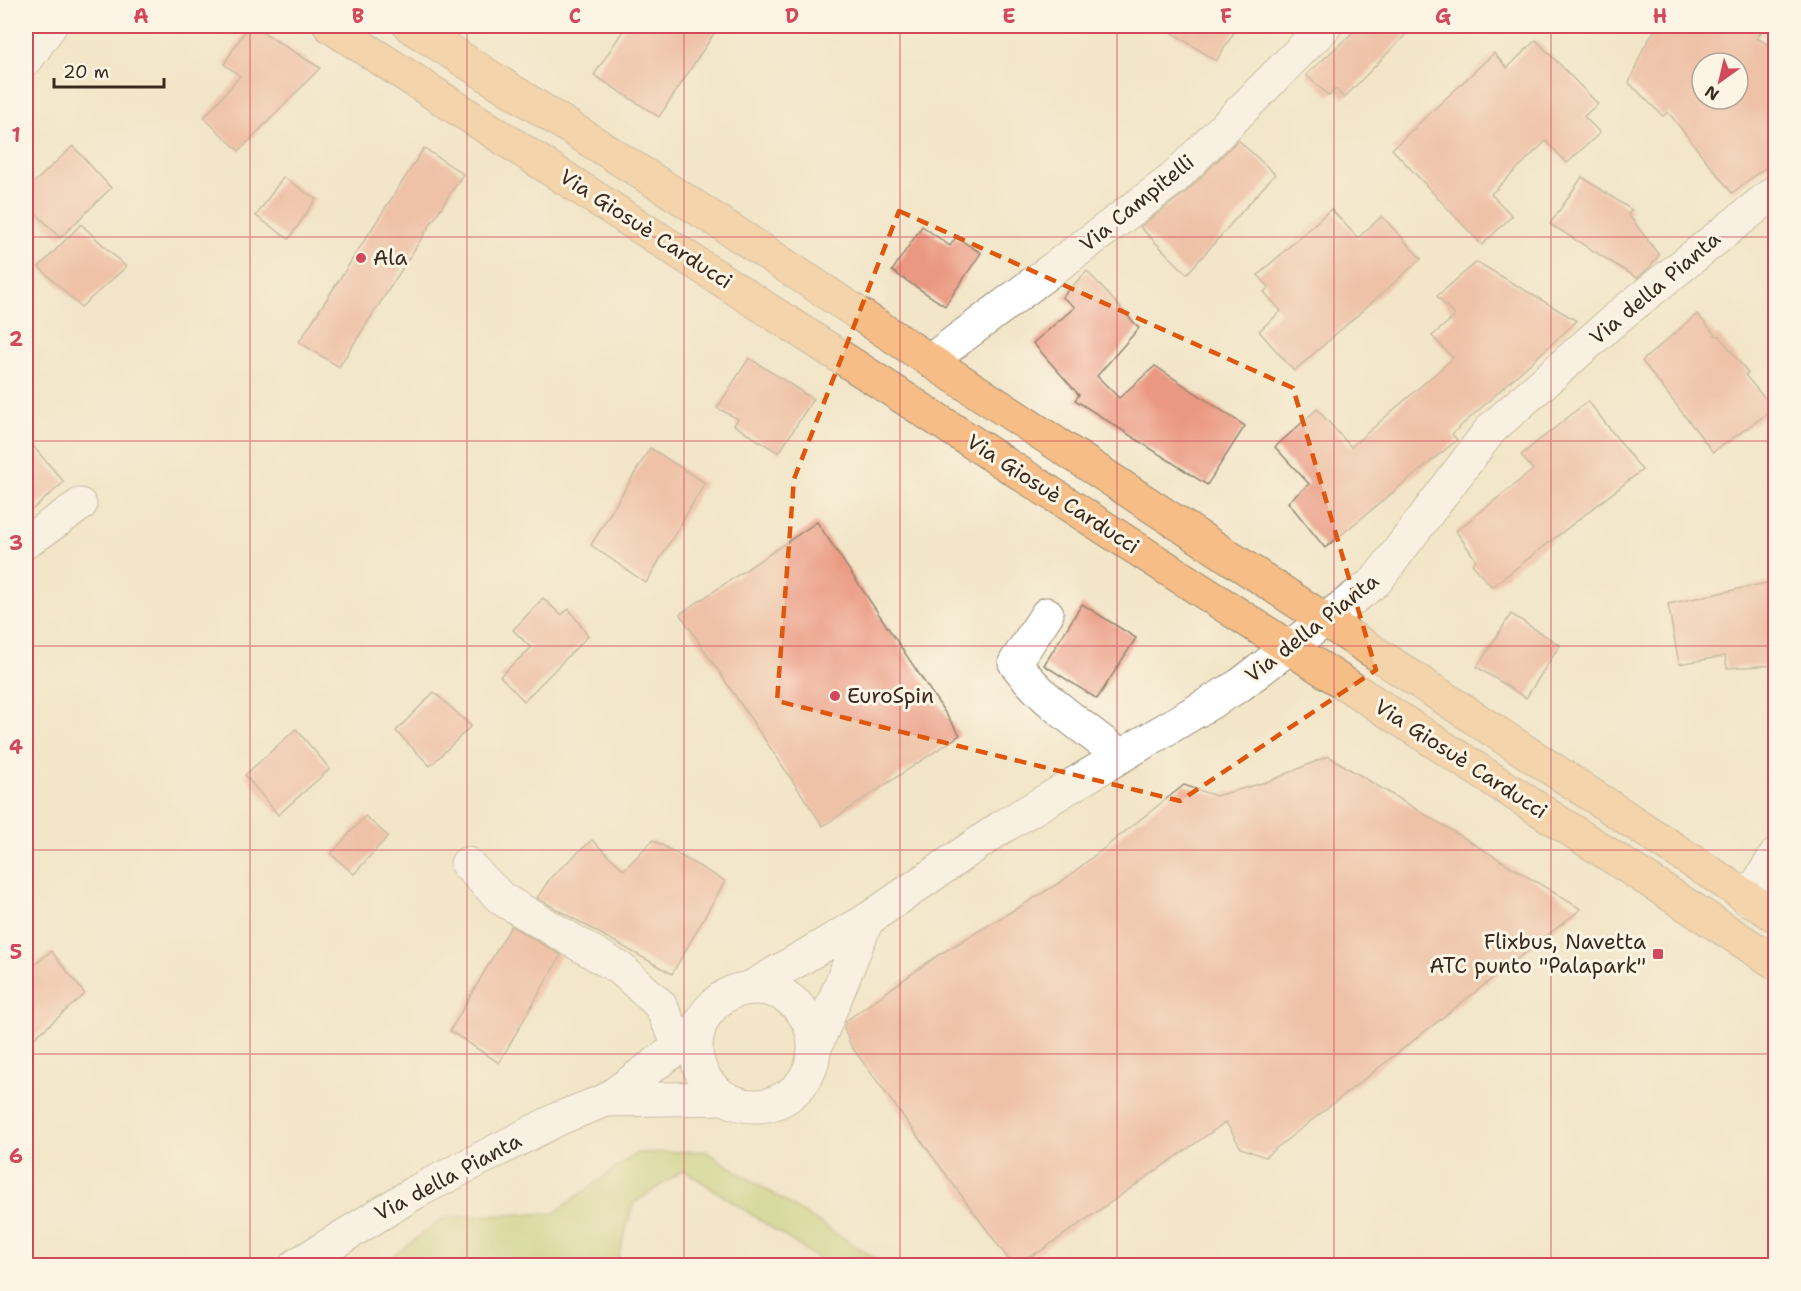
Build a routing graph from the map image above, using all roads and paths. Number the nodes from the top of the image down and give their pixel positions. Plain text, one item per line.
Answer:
1 (50, 26) edge
2 (330, 26) edge
3 (411, 26) edge
4 (1325, 26) edge
5 (28, 56) edge
6 (1776, 191) edge
7 (931, 360) junction
8 (80, 505) dead end
9 (26, 542) edge
10 (1047, 614) dead end
11 (1327, 620) junction
12 (1290, 648) junction
13 (1121, 756) junction
14 (1776, 855) edge
15 (467, 864) dead end
16 (1748, 899) junction
17 (1776, 916) edge
18 (867, 920) junction
19 (1776, 963) edge
20 (750, 988) junction
21 (689, 1040) junction
22 (815, 1048) junction
23 (725, 1098) junction
24 (606, 1100) junction
25 (295, 1266) edge

1 - 5 street
2 - 12 main road, Via Giosuè Carducci
3 - 7 main road, Via Giosuè Carducci
4 - 7 street, Via Campitelli
6 - 11 street, Via della Pianta
7 - 11 main road, Via Giosuè Carducci
8 - 9 street
10 - 13 street
11 - 12 street, Via della Pianta
11 - 16 main road, Via Giosuè Carducci
12 - 13 street, Via della Pianta
12 - 19 main road, Via Giosuè Carducci
13 - 18 street, Via della Pianta
14 - 16 street
15 - 21 street
16 - 17 main road, Via Giosuè Carducci
18 - 20 street, Via della Pianta
18 - 22 street
20 - 21 street
20 - 22 street
21 - 23 street
21 - 24 street, Via della Pianta
22 - 23 street
23 - 24 street, Via della Pianta
24 - 25 street, Via della Pianta

